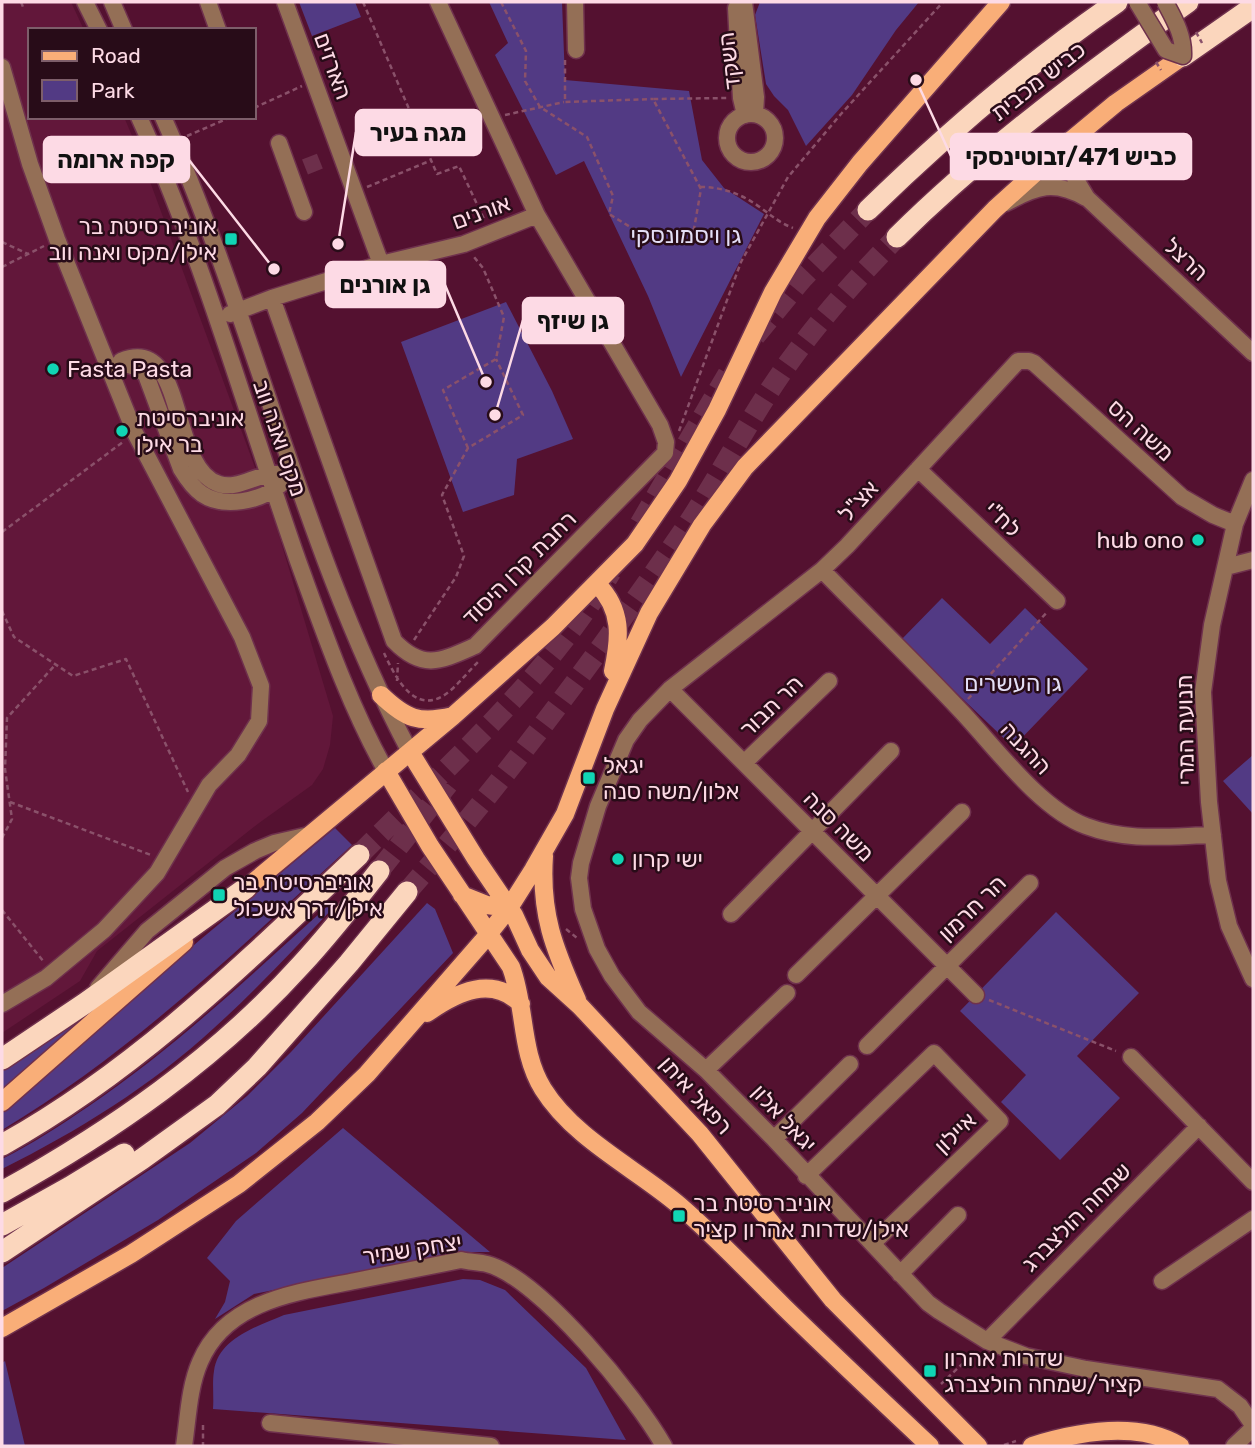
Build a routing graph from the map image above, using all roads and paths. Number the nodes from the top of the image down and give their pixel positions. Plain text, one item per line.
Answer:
1 (21, 2) edge
2 (85, 2) edge
3 (111, 2) edge
4 (208, 2) edge
5 (285, 2) edge
6 (363, 2) edge
7 (438, 2) edge
8 (501, 2) edge
9 (575, 2) edge
10 (736, 2) edge
11 (744, 2) edge
12 (943, 2) edge
13 (1001, 2) edge
14 (1117, 2) edge
15 (1138, 2) edge
16 (1165, 2) edge
17 (1188, 2) edge
18 (23, 7) dead end
19 (1253, 7) edge
20 (98, 28) edge
21 (123, 28) edge
22 (217, 28) edge
23 (570, 52) joint
24 (1183, 56) junction
25 (2, 67) edge
26 (314, 81) junction
27 (741, 98) junction
28 (653, 99) junction
29 (565, 102) junction
30 (256, 107) edge
31 (540, 107) junction
32 (492, 118) junction
33 (140, 119) edge
34 (164, 119) edge
35 (226, 119) edge
36 (174, 142) junction
37 (1069, 142) junction
38 (279, 143) dead end
39 (432, 160) junction
40 (700, 187) junction
41 (355, 193) junction
42 (1087, 198) junction
43 (995, 209) junction
44 (868, 210) tunnel mouth
45 (304, 212) dead end
46 (768, 213) junction
47 (537, 215) junction
48 (807, 233) junction
49 (491, 234) junction
50 (897, 237) tunnel mouth
51 (57, 239) junction
52 (2, 243) edge
53 (464, 244) junction
54 (28, 254) junction
55 (381, 264) junction
56 (2, 267) edge
57 (272, 298) junction
58 (238, 311) junction
59 (217, 320) junction
60 (1253, 353) edge
61 (496, 359) junction
62 (1024, 360) joint
63 (109, 366) junction
64 (679, 432) dead end
65 (135, 433) junction
66 (468, 448) junction
67 (918, 470) junction
68 (267, 474) junction
69 (293, 474) junction
70 (1253, 480) edge
71 (274, 491) junction
72 (1235, 524) junction
73 (2, 532) edge
74 (1253, 560) edge
75 (1226, 567) junction
76 (822, 570) junction
77 (597, 584) junction
78 (1057, 601) joint
79 (2, 611) edge
80 (406, 653) junction
81 (485, 654) dead end
82 (710, 657) joint
83 (56, 664) junction
84 (829, 681) dead end
85 (670, 689) junction
86 (381, 695) junction
87 (605, 709) junction
88 (959, 709) junction
89 (453, 716) junction
90 (891, 751) dead end
91 (410, 752) junction
92 (744, 763) junction
93 (386, 771) junction
94 (10, 802) junction
95 (196, 808) junction
96 (962, 812) dead end
97 (812, 831) junction
98 (309, 835) junction
99 (1213, 835) junction
100 (2, 838) edge
101 (545, 852) junction
102 (359, 855) tunnel mouth
103 (165, 860) junction
104 (379, 871) tunnel mouth
105 (1030, 883) dead end
106 (246, 888) junction
107 (407, 892) tunnel mouth
108 (462, 894) junction
109 (877, 896) junction
110 (509, 908) junction
111 (2, 910) edge
112 (545, 911) junction
113 (731, 914) dead end
114 (488, 934) junction
115 (601, 958) junction
116 (946, 965) junction
117 (53, 972) junction
118 (796, 975) dead end
119 (1253, 979) edge
120 (325, 990) junction
121 (787, 993) dead end
122 (976, 995) joint
123 (2, 1004) edge
124 (84, 1004) junction
125 (522, 1004) junction
126 (580, 1006) junction
127 (411, 1026) junction
128 (867, 1046) dead end
129 (1131, 1057) joint
130 (2, 1059) edge
131 (850, 1064) dead end
132 (706, 1070) junction
133 (2, 1102) edge
134 (1199, 1126) junction
135 (774, 1139) junction
136 (2, 1145) edge
137 (806, 1176) junction
138 (1253, 1182) edge
139 (2, 1192) edge
140 (958, 1215) dead end
141 (1253, 1219) edge
142 (2, 1225) edge
143 (873, 1243) junction
144 (2, 1252) edge
145 (900, 1274) junction
146 (1162, 1281) dead end
147 (2, 1326) edge
148 (987, 1341) junction
149 (929, 1395) junction
150 (203, 1423) dead end
151 (270, 1423) dead end
152 (1253, 1427) edge
153 (184, 1446) edge
154 (203, 1446) edge
155 (491, 1446) edge
156 (662, 1446) edge
157 (930, 1446) edge
158 (978, 1446) edge
159 (1032, 1446) edge
160 (1180, 1446) edge
161 (1234, 1446) edge

1 - 18 path
2 - 20 street
3 - 21 street
4 - 22 street
5 - 26 street, הארזים
6 - 39 path
7 - 32 street, אורנים
8 - 31 path
9 - 23 street
10 - 27 street, השקד
11 - 27 street, השקד
12 - 46 path
13 - 48 main road
14 - 44 highway, כביש מכבית
15 - 24 street, bridge
16 - 24 street, bridge
17 - 50 highway, כביש מכבית
19 - 24 highway
23 - 29 path
24 - 37 main road
25 - 51 street
26 - 30 path
26 - 41 street, הארזים
27 - 28 path
28 - 29 path
28 - 40 path
29 - 31 path
31 - 32 path
31 - 40 path
32 - 47 street, אורנים
33 - 59 street, מקס ואנה ווב
34 - 36 street, מקס ואנה ווב
35 - 36 path
36 - 58 street, מקס ואנה ווב
37 - 42 street
37 - 43 main road
38 - 45 street
39 - 41 path
39 - 49 path
40 - 46 path
41 - 55 street, הארזים
42 - 43 street
42 - 60 street, הרצל
43 - 87 main road
46 - 48 path
46 - 64 path
47 - 49 street, אורנים
47 - 80 street, רחבת קרן היסוד
48 - 77 main road
49 - 53 street, אורנים
51 - 54 path
51 - 63 street
52 - 54 path
53 - 55 street, אורנים
53 - 61 path
54 - 56 path
55 - 57 street, אורנים
57 - 58 street, אורנים
57 - 80 street
58 - 59 street, אורנים
58 - 69 street, מקס ואנה ווב
59 - 68 street, מקס ואנה ווב
61 - 66 path
61 - 66 path
62 - 67 street, אצ"ל
62 - 72 street, משה הס
63 - 65 street
63 - 68 street
63 - 71 street
65 - 73 path
65 - 95 street
66 - 80 path
67 - 76 street, אצ"ל
67 - 78 street, לח"י
68 - 69 street
68 - 71 street, מקס ואנה ווב
69 - 71 street
69 - 86 street, מקס ואנה ווב
70 - 72 street, תנועת המרי
71 - 93 street, מקס ואנה ווב
72 - 75 street, תנועת המרי
74 - 75 street
75 - 99 street, תנועת המרי
76 - 82 street, אצ"ל
76 - 88 street, ההגנה
77 - 87 main road
77 - 89 main road
78 - 88 path
79 - 83 path
80 - 81 path
82 - 85 street, יגאל אלון
83 - 94 path
83 - 95 path
84 - 92 street, הר תבור
85 - 92 street, משה סנה
85 - 115 street, יגאל אלון
86 - 89 main road
86 - 91 street, מקס ואנה ווב
87 - 101 main road
88 - 99 street, ההגנה
89 - 91 main road
90 - 97 street
91 - 93 main road
91 - 110 main road, רפאל איתן
92 - 97 street, משה סנה
93 - 98 main road
93 - 108 main road
94 - 100 path
94 - 103 path
95 - 103 street
96 - 109 street
97 - 109 street, משה סנה
97 - 113 street
98 - 106 main road
98 - 124 street
99 - 119 street, תנועת המרי
101 - 110 main road
101 - 112 main road
102 - 136 highway
103 - 117 street
104 - 139 highway
105 - 116 street, הר חרמון
106 - 124 highway
106 - 133 main road
107 - 120 highway
108 - 110 main road
108 - 114 main road
109 - 116 street, משה סנה
109 - 118 street
110 - 114 main road
110 - 126 main road, רפאל איתן
111 - 117 path
112 - 115 path
112 - 126 main road
114 - 125 main road
114 - 127 main road
115 - 132 street, יגאל אלון
116 - 122 street, משה סנה
116 - 128 street, הר חרמון
117 - 123 street
120 - 142 highway
120 - 144 highway
121 - 132 street
122 - 129 path
124 - 130 highway
125 - 127 main road
125 - 157 main road
126 - 149 main road, רפאל איתן
127 - 147 main road
129 - 134 street
131 - 135 street
132 - 135 street, יגאל אלון
134 - 138 street
134 - 148 street, שמחה הולצברג
135 - 137 street, יגאל אלון
137 - 143 street, יגאל אלון
137 - 143 street, איילון
140 - 145 street
141 - 146 street
143 - 145 street, יגאל אלון
145 - 148 street, יגאל אלון
148 - 149 path
148 - 152 street, יגאל אלון
149 - 158 main road, רפאל איתן
150 - 154 path
151 - 155 street
152 - 161 street
153 - 156 street, יצחק שמיר
159 - 160 main road

